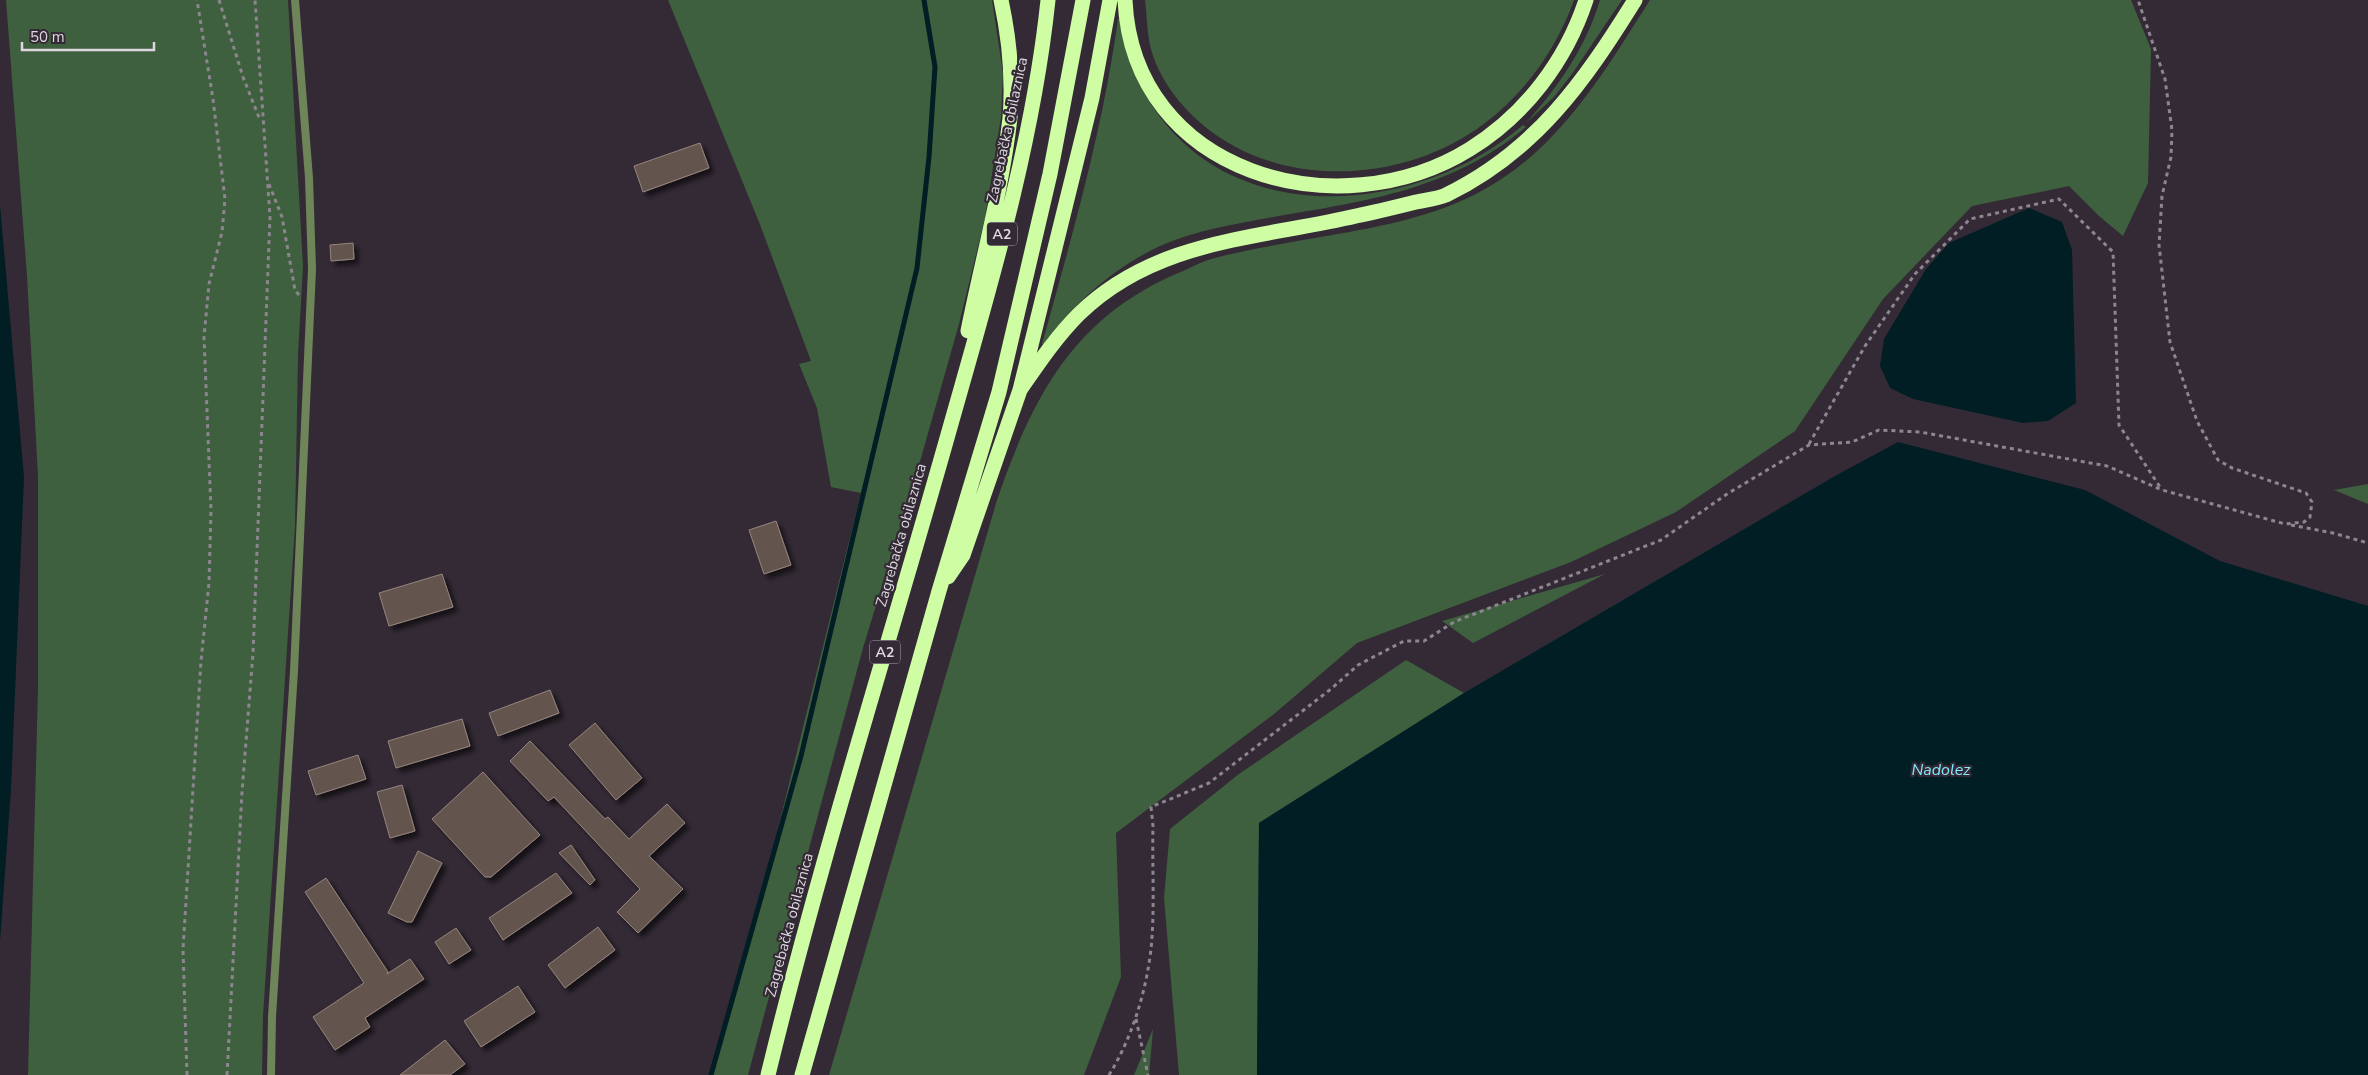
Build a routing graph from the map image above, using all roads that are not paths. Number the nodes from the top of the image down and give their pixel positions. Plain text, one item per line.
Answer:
1 (295, 0) edge
2 (1001, 0) edge
3 (1048, 0) edge
4 (1083, 0) edge
5 (1110, 0) edge
6 (1125, 0) edge
7 (1586, 0) edge
8 (1635, 0) edge
9 (1020, 390) junction
10 (940, 464) junction
11 (939, 591) junction
12 (271, 1075) edge
13 (768, 1075) edge
14 (802, 1075) edge

1 - 12 lane
2 - 10 highway
3 - 10 highway, Zagrebačka obilaznica / A2
4 - 11 highway, A2
5 - 9 highway
6 - 7 highway
8 - 9 highway
9 - 11 highway
10 - 13 highway, Zagrebačka obilaznica / A2
11 - 14 highway, A2

